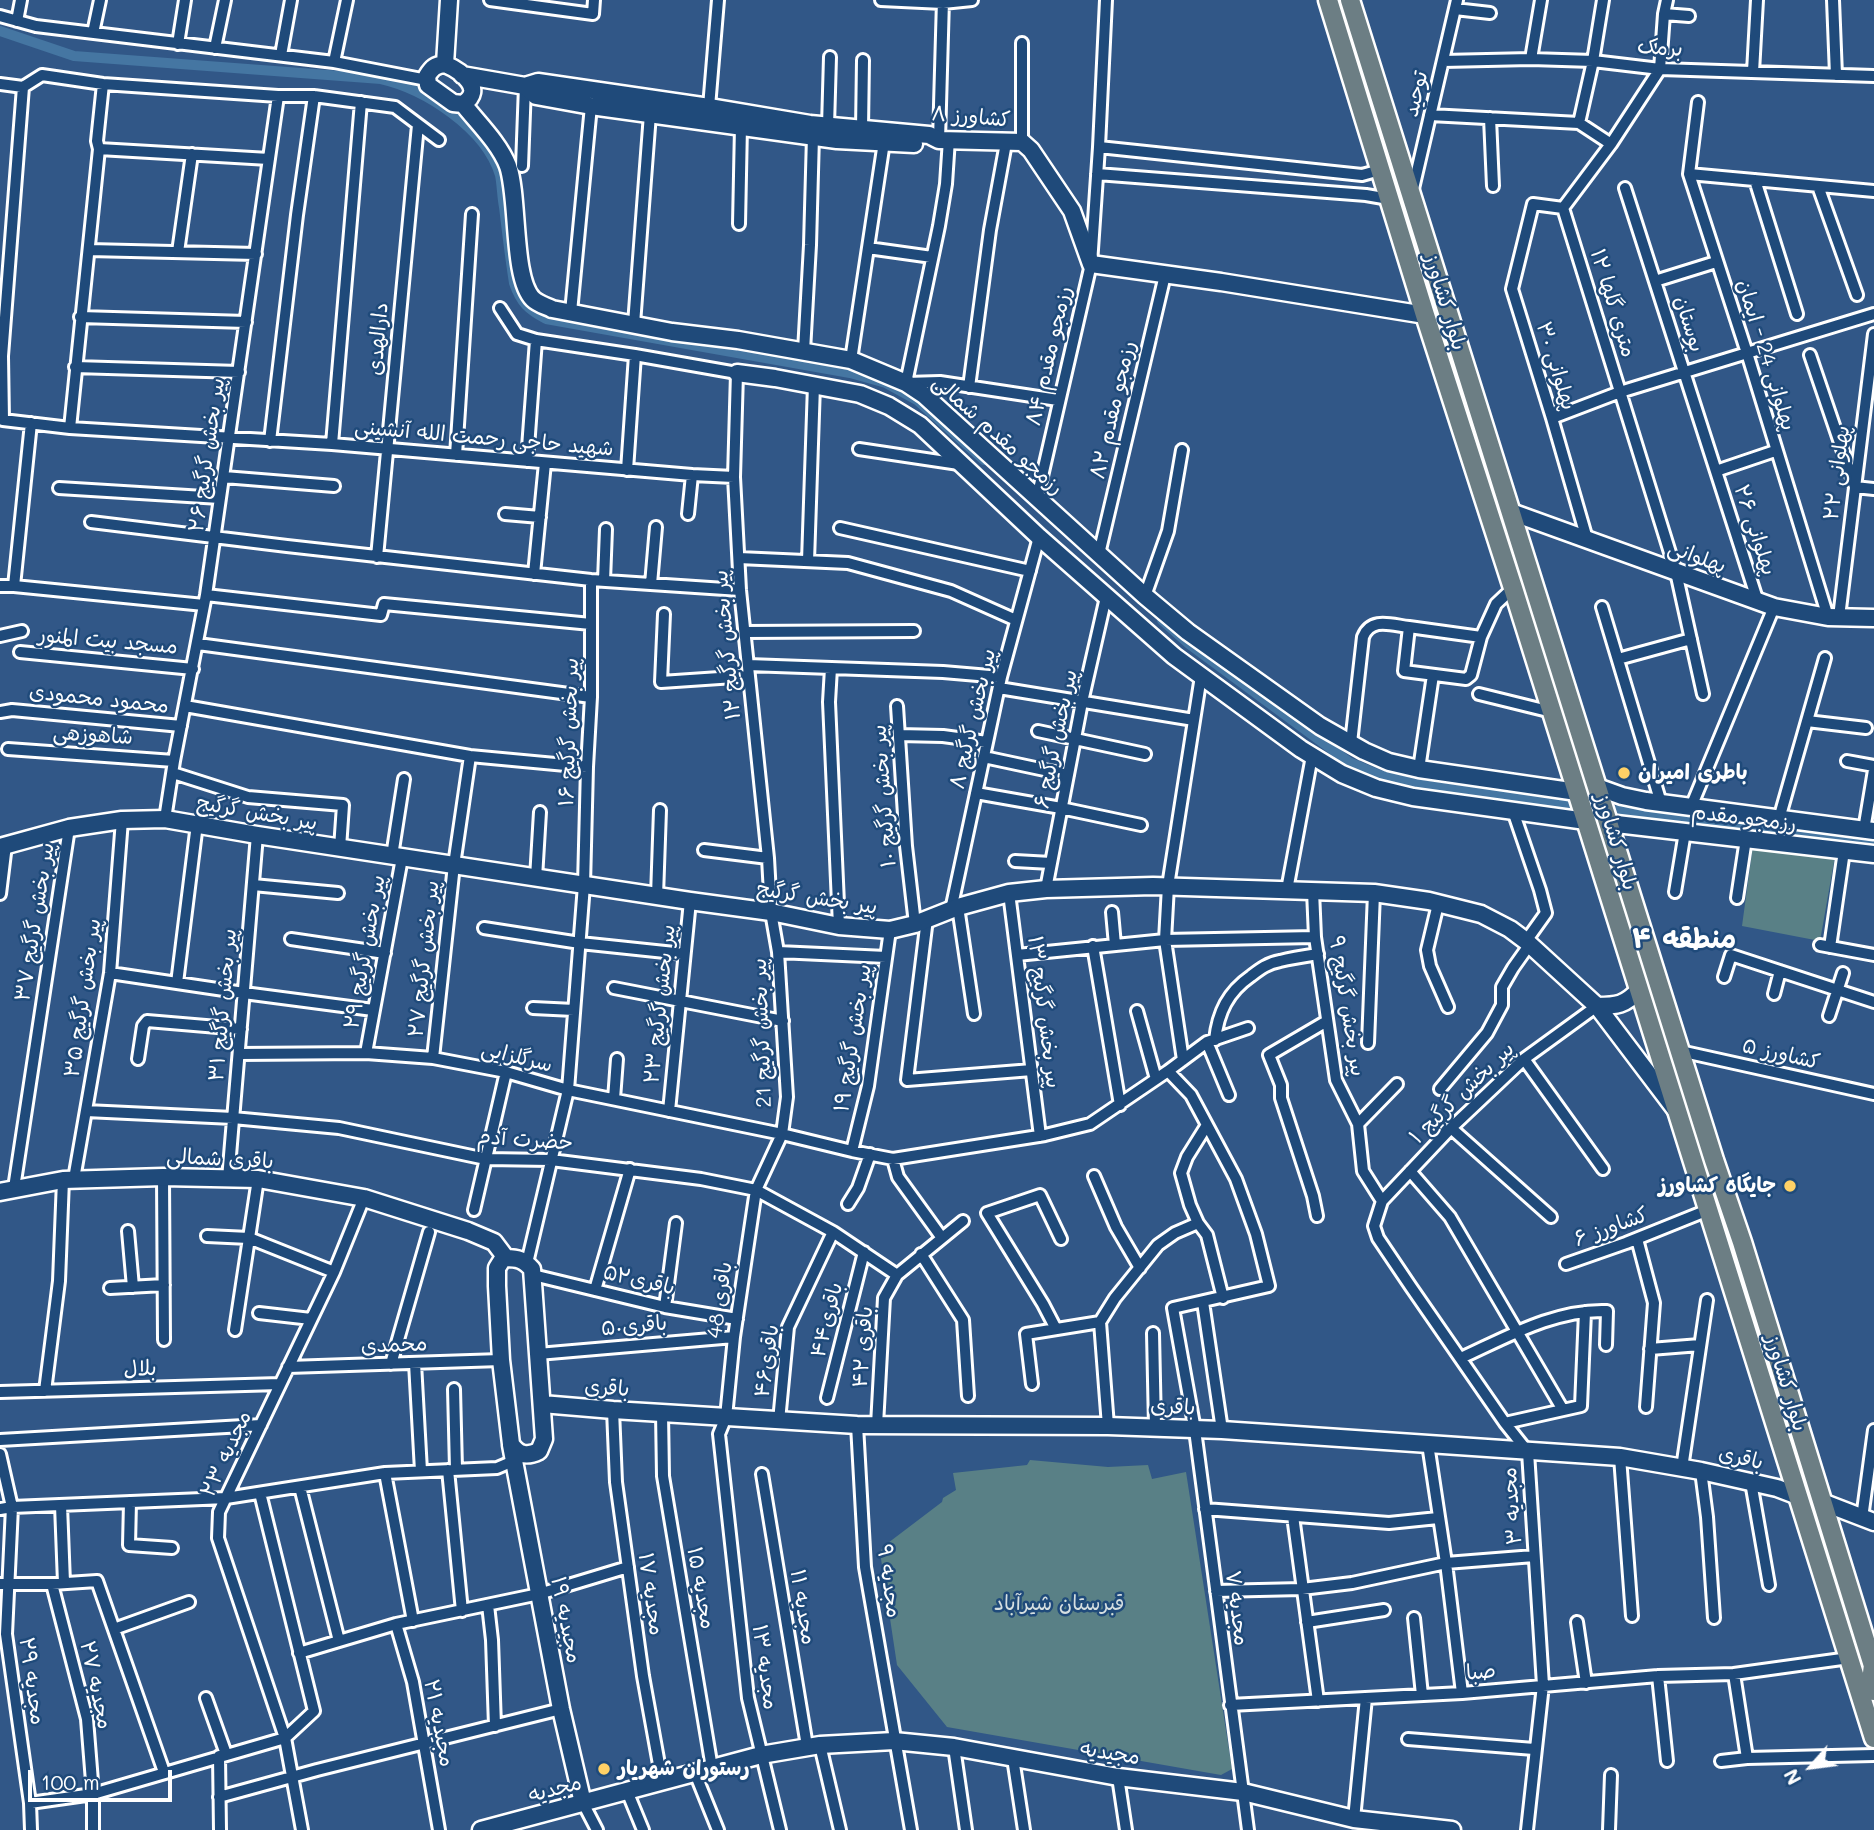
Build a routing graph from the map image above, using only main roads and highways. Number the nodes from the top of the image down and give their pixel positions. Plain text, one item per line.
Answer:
1 (1328, 0) edge
2 (1350, 0) edge
3 (1572, 706) junction
4 (1552, 712) junction
5 (1851, 1665) junction
6 (1873, 1667) edge
7 (1874, 1691) edge
8 (1874, 1713) edge
9 (1874, 1738) edge

1 - 4 main road, بلوار کشاورز
2 - 3 main road, بلوار کشاورز
3 - 4 main road
3 - 6 main road, بلوار کشاورز
4 - 5 main road, بلوار کشاورز
5 - 8 main road
5 - 9 main road, بلوار کشاورز
6 - 7 main road, بلوار کشاورز

